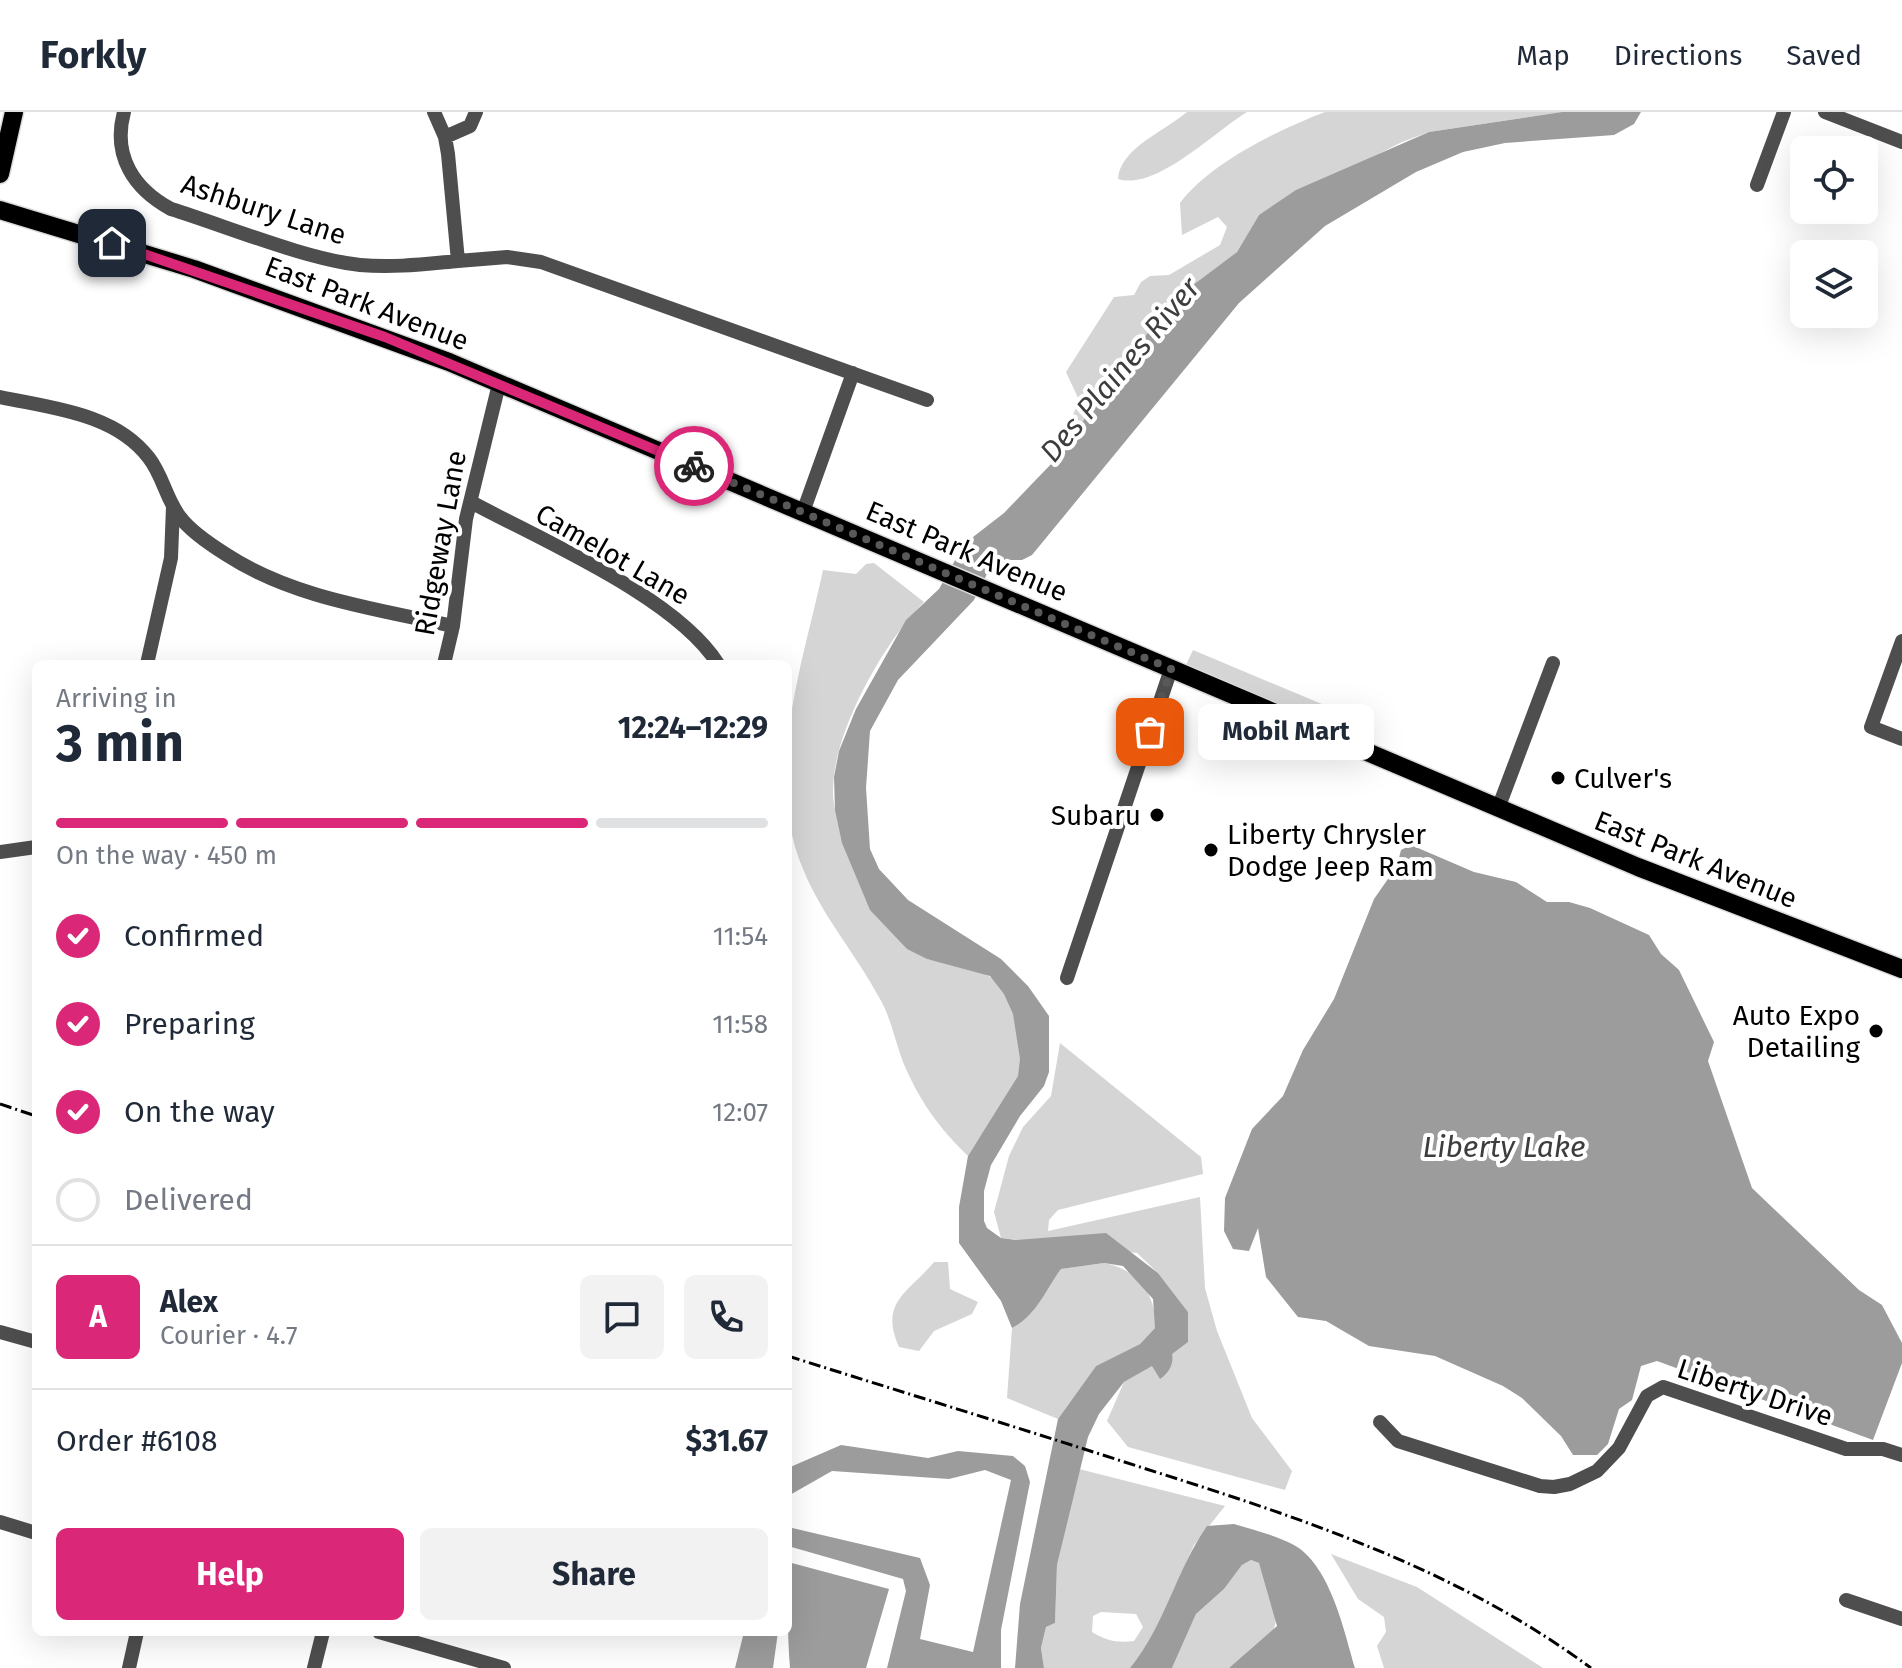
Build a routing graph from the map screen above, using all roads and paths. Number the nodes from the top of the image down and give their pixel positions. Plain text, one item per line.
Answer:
1 (14, 112) edge
2 (124, 112) edge
3 (476, 112) edge
4 (1784, 112) edge
5 (1825, 112) edge
6 (439, 114) edge
7 (445, 137) junction
8 (1902, 142) edge
9 (0, 174) edge
10 (1757, 185) dead end
11 (0, 210) edge
12 (458, 261) junction
13 (853, 373) junction
14 (499, 384) junction
15 (0, 397) edge
16 (927, 400) dead end
17 (471, 502) junction
18 (173, 505) junction
19 (803, 512) junction
20 (453, 626) junction
21 (1902, 641) edge
22 (148, 660) edge
23 (445, 660) edge
24 (715, 660) edge
25 (1553, 663) dead end
26 (1171, 669) junction
27 (1902, 739) edge
28 (1499, 806) junction
29 (32, 848) edge
30 (0, 852) edge
31 (1902, 969) edge
32 (1067, 978) dead end
33 (0, 1332) edge
34 (32, 1341) edge
35 (1380, 1422) dead end
36 (1902, 1455) edge
37 (0, 1522) edge
38 (32, 1532) edge
39 (1846, 1600) dead end
40 (1902, 1619) edge
41 (136, 1636) edge
42 (322, 1636) edge
43 (393, 1636) edge
44 (129, 1668) edge
45 (314, 1668) edge
46 (504, 1668) edge

1 - 9 main road
2 - 12 street, Ashbury Lane
3 - 7 street
4 - 10 street
5 - 8 street
6 - 7 street
7 - 12 street
11 - 14 main road, East Park Avenue
12 - 13 street, Ashbury Lane
13 - 16 street, Ashbury Lane
13 - 19 street
14 - 17 street, Ridgeway Lane
14 - 19 main road, East Park Avenue
15 - 18 street
17 - 20 street, Ridgeway Lane
17 - 24 street, Camelot Lane
18 - 20 street
18 - 22 street
19 - 26 main road, East Park Avenue
20 - 23 street, Ridgeway Lane
21 - 27 street
25 - 28 street
26 - 28 main road, East Park Avenue
26 - 32 street
28 - 31 main road, East Park Avenue
29 - 30 street
33 - 34 street
35 - 36 street, Liberty Drive
37 - 38 street
39 - 40 street
41 - 44 street
42 - 45 street
43 - 46 street

